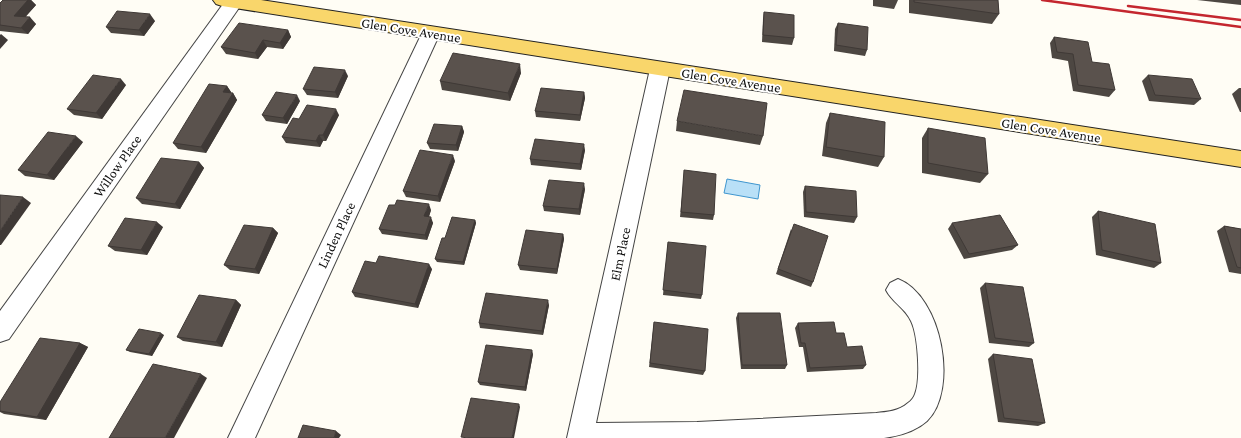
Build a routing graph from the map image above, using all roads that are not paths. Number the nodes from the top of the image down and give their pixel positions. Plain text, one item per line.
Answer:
1 (228, 1) edge
2 (432, 33) junction
3 (660, 69) junction
4 (1241, 159) edge
5 (898, 290) dead end
6 (0, 331) edge
7 (580, 437) edge
8 (241, 438) edge

1 - 2 main road, Glen Cove Avenue
1 - 6 street, Willow Place
2 - 3 main road, Glen Cove Avenue
2 - 8 street, Linden Place
3 - 4 main road, Glen Cove Avenue
3 - 7 street, Elm Place
5 - 7 street

